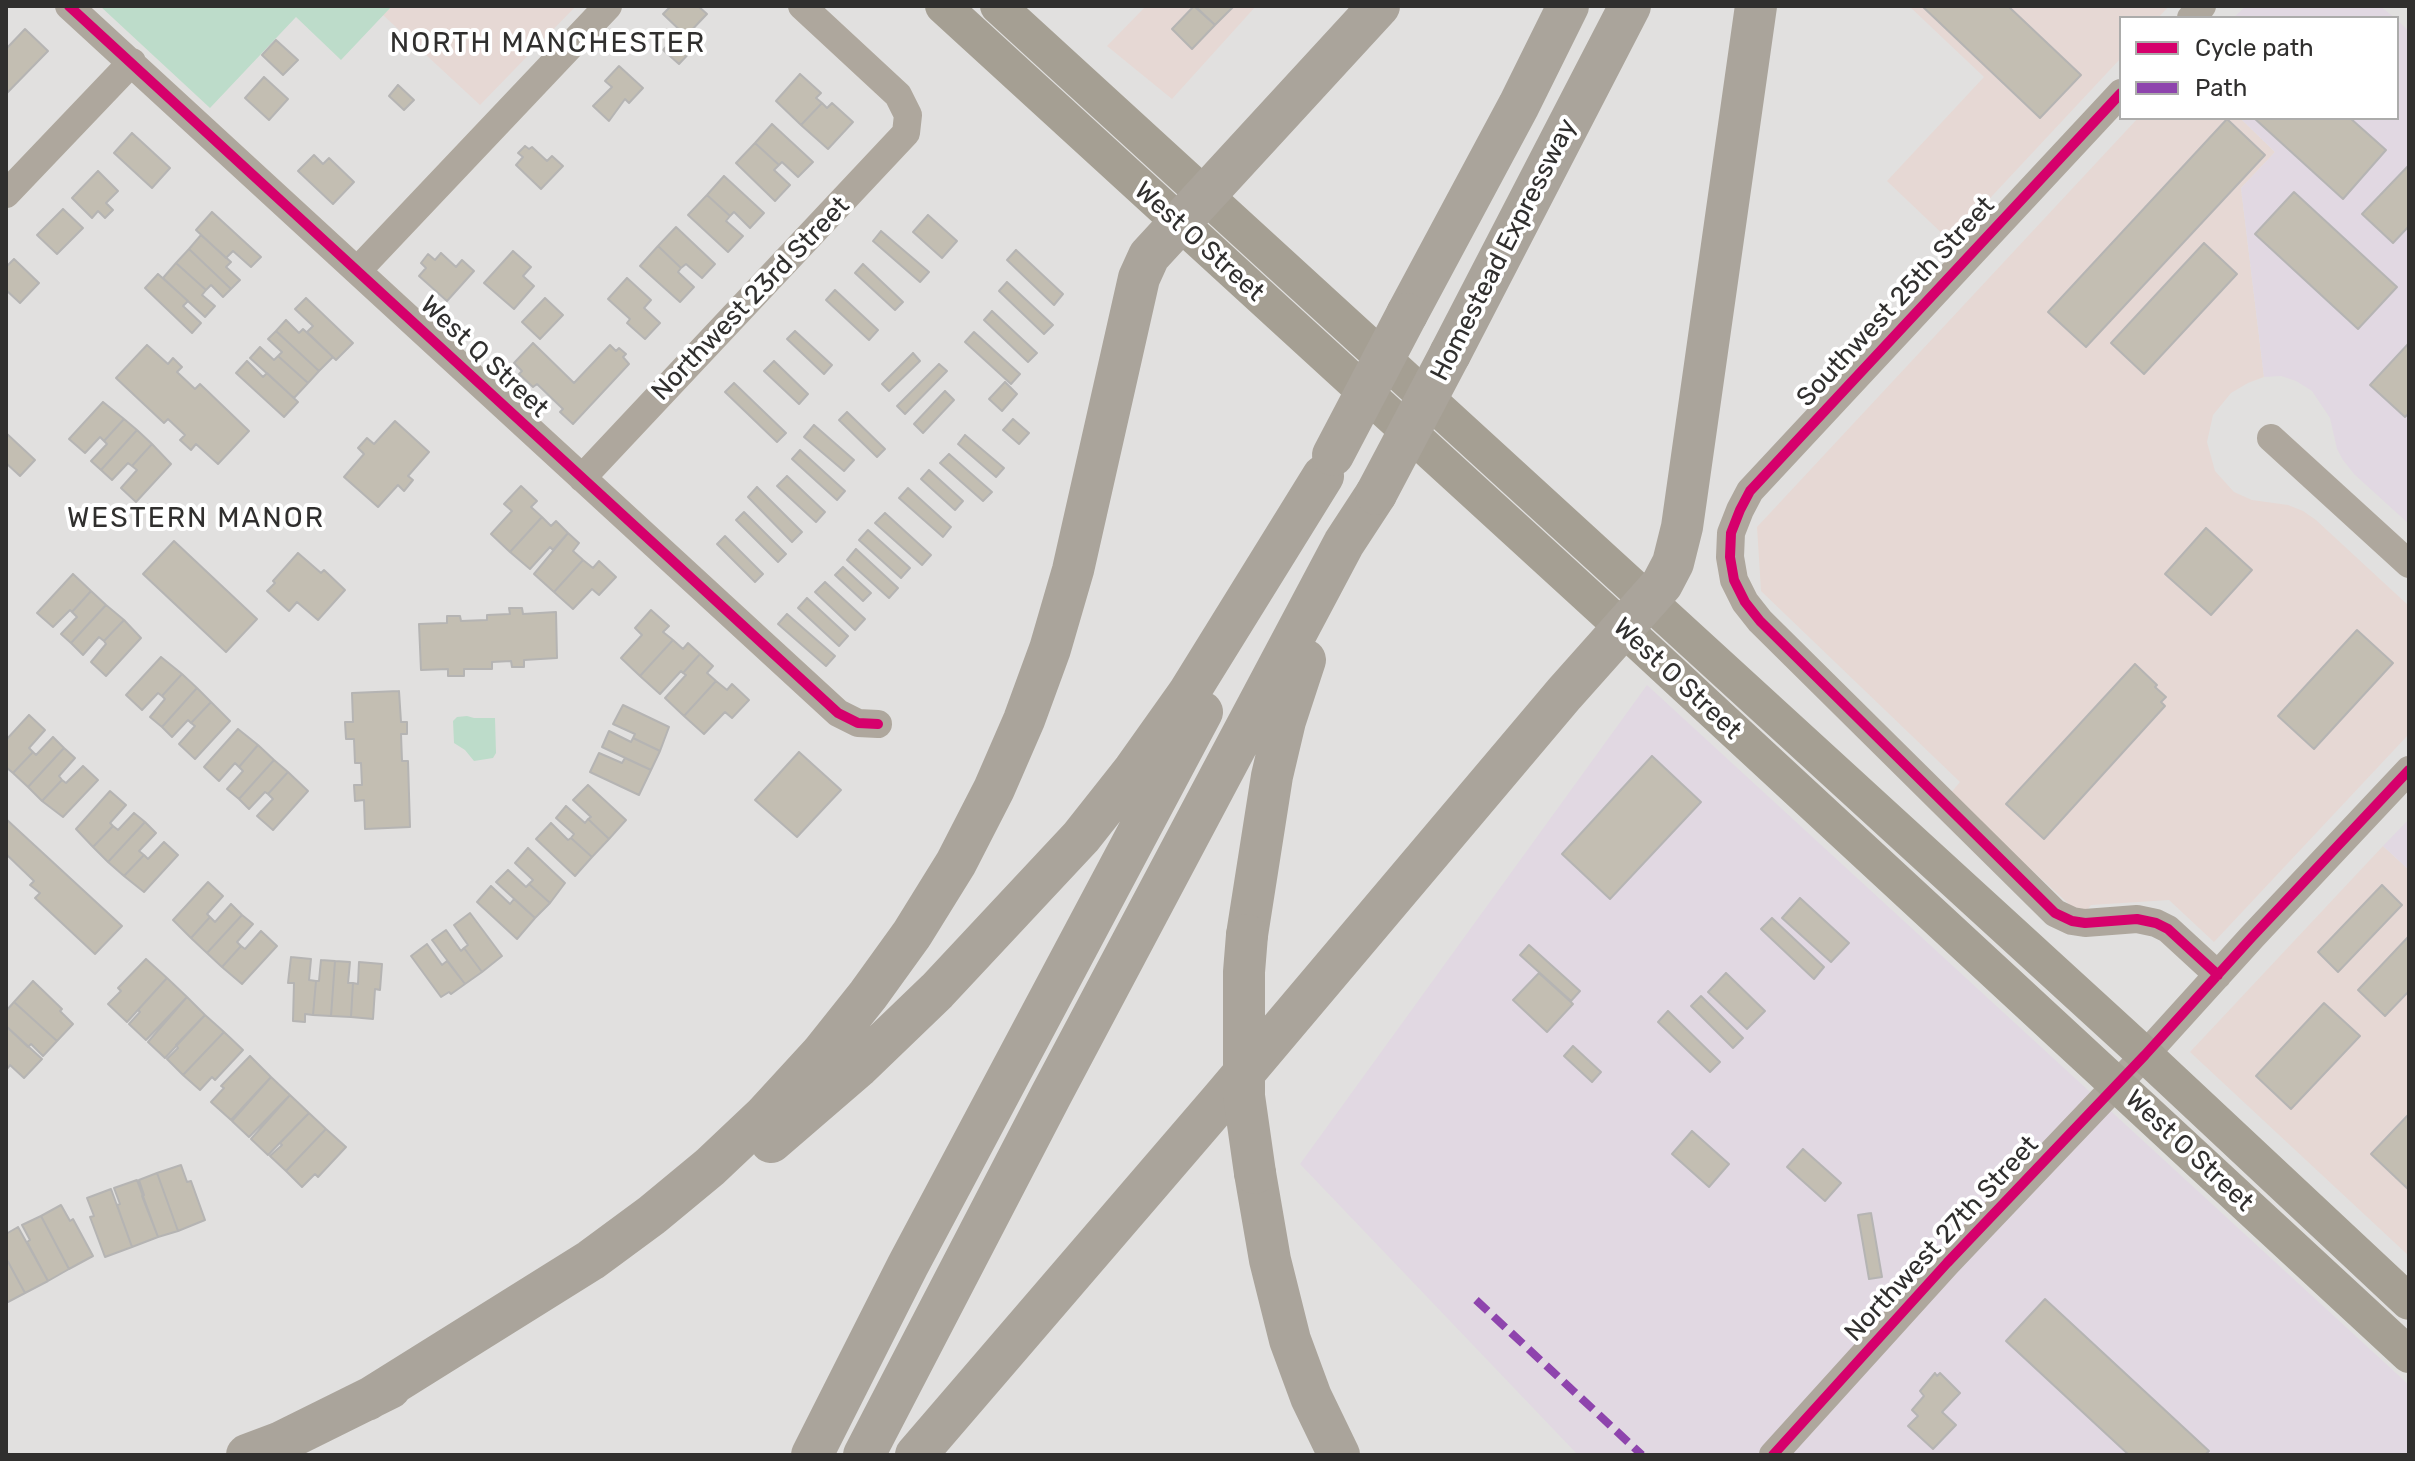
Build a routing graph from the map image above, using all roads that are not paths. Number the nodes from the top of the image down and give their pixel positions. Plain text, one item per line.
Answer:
1 (69, 6) edge
2 (608, 6) edge
3 (802, 6) edge
4 (943, 6) edge
5 (998, 6) edge
6 (1379, 6) edge
7 (1568, 6) edge
8 (1630, 6) edge
9 (1756, 6) edge
10 (132, 62) junction
11 (2119, 95) edge
12 (6, 194) edge
13 (1193, 209) junction
14 (358, 270) junction
15 (2271, 438) dead end
16 (1328, 465) junction
17 (582, 478) junction
18 (1376, 494) junction
19 (2409, 564) edge
20 (1636, 615) junction
21 (878, 724) dead end
22 (2409, 770) edge
23 (2218, 975) junction
24 (2145, 1055) junction
25 (2117, 1085) junction
26 (2409, 1302) edge
27 (2409, 1355) edge
28 (367, 1400) junction
29 (247, 1455) edge
30 (812, 1455) edge
31 (864, 1455) edge
32 (916, 1455) edge
33 (1339, 1455) edge
34 (1773, 1455) edge

1 - 10 street, West Q Street
2 - 14 street
3 - 17 street, Northwest 23rd Street
4 - 13 main road, West O Street
5 - 13 main road, West O Street
6 - 13 highway
7 - 16 highway, Homestead Expressway, bridge
8 - 18 highway, Homestead Expressway, bridge
9 - 20 highway
10 - 12 street
10 - 14 street, West Q Street
11 - 23 street, Southwest 25th Street
13 - 20 main road, West O Street
13 - 28 highway
14 - 17 street, West Q Street
15 - 19 street
16 - 28 highway
16 - 30 highway
17 - 21 street, West Q Street
18 - 31 highway
18 - 33 highway, bridge
20 - 24 main road, West O Street
20 - 25 main road, West O Street
20 - 32 highway
22 - 23 street, Northwest 27th Street
23 - 24 street, Northwest 27th Street
24 - 25 street, Northwest 27th Street
24 - 26 main road, West O Street
25 - 27 main road, West O Street
25 - 34 street, Northwest 27th Street
28 - 29 highway

